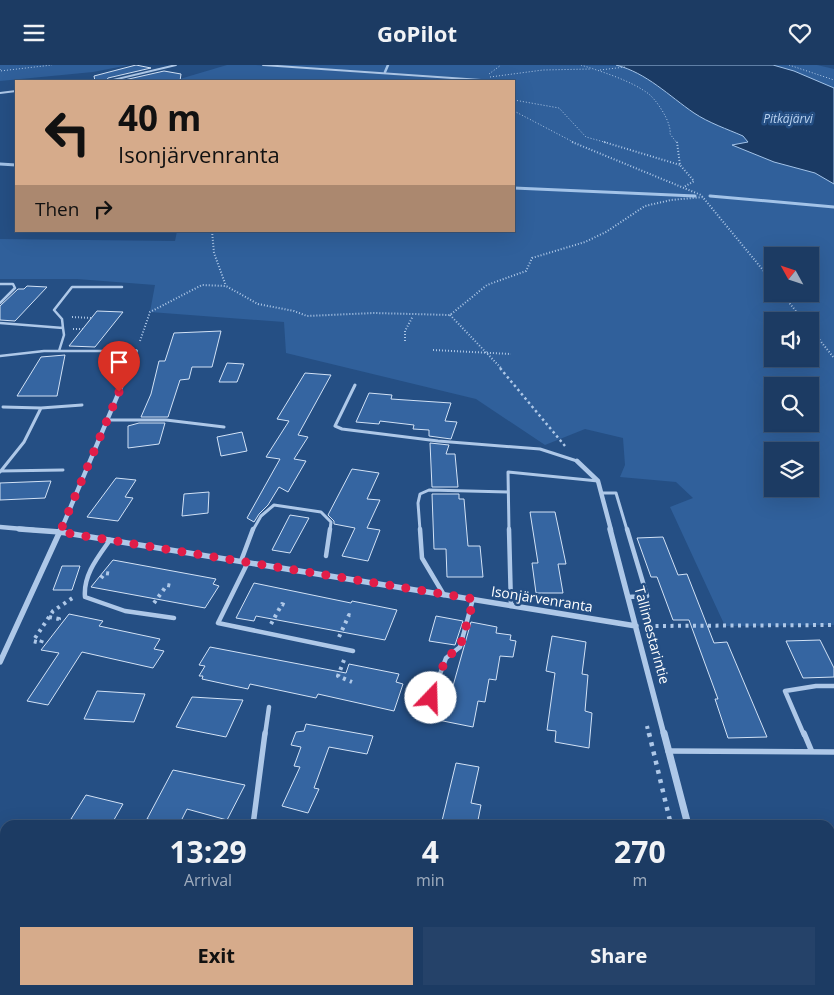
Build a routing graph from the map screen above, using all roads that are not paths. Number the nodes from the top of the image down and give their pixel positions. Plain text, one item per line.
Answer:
1 (176, 65) edge
2 (263, 65) edge
3 (113, 80) edge
4 (482, 80) edge
5 (15, 91) edge
6 (0, 93) edge
7 (0, 284) edge
8 (122, 287) dead end
9 (0, 303) edge
10 (0, 323) edge
11 (63, 328) junction
12 (59, 351) junction
13 (136, 351) joint
14 (0, 356) edge
15 (355, 385) dead end
16 (82, 405) dead end
17 (3, 407) dead end
18 (41, 408) junction
19 (107, 420) junction
20 (224, 427) dead end
21 (577, 461) joint
22 (0, 471) edge
23 (62, 471) dead end
24 (598, 481) junction
25 (508, 491) junction
26 (601, 493) junction
27 (0, 527) edge
28 (60, 532) junction
29 (110, 540) junction
30 (326, 556) dead end
31 (240, 561) junction
32 (248, 562) junction
33 (444, 595) junction
34 (628, 597) junction
35 (474, 599) junction
36 (511, 605) junction
37 (174, 618) dead end
38 (636, 626) junction
39 (350, 650) road end
40 (0, 662) edge
41 (834, 686) edge
42 (431, 698) dead end
43 (269, 707) dead end
44 (668, 751) junction
45 (812, 752) junction
46 (834, 752) edge
47 (254, 820) edge
48 (687, 820) edge

1 - 3 street
2 - 4 street
5 - 6 street
7 - 9 lane
8 - 11 lane
10 - 11 lane
11 - 12 lane
12 - 13 lane
12 - 14 lane
13 - 19 street
15 - 21 lane
16 - 18 lane
17 - 18 lane
18 - 22 lane
19 - 20 lane
19 - 28 street
21 - 24 street
22 - 23 lane
24 - 25 lane
24 - 26 street, Tallimestarintie
25 - 33 lane
25 - 36 lane
26 - 34 street, Tallimestarintie
26 - 34 lane
27 - 28 street, Isonjärvenranta
28 - 29 street, Isonjärvenranta
28 - 40 street
29 - 31 street, Isonjärvenranta
29 - 37 lane
30 - 31 lane
31 - 32 street, Isonjärvenranta
32 - 33 street, Isonjärvenranta
32 - 39 lane
33 - 35 street, Isonjärvenranta
34 - 38 street, Tallimestarintie
35 - 36 street, Isonjärvenranta
35 - 42 lane
36 - 38 street, Isonjärvenranta
38 - 44 street, Tallimestarintie
41 - 45 lane
43 - 47 lane
44 - 45 lane
44 - 48 street, Tallimestarintie
45 - 46 lane

